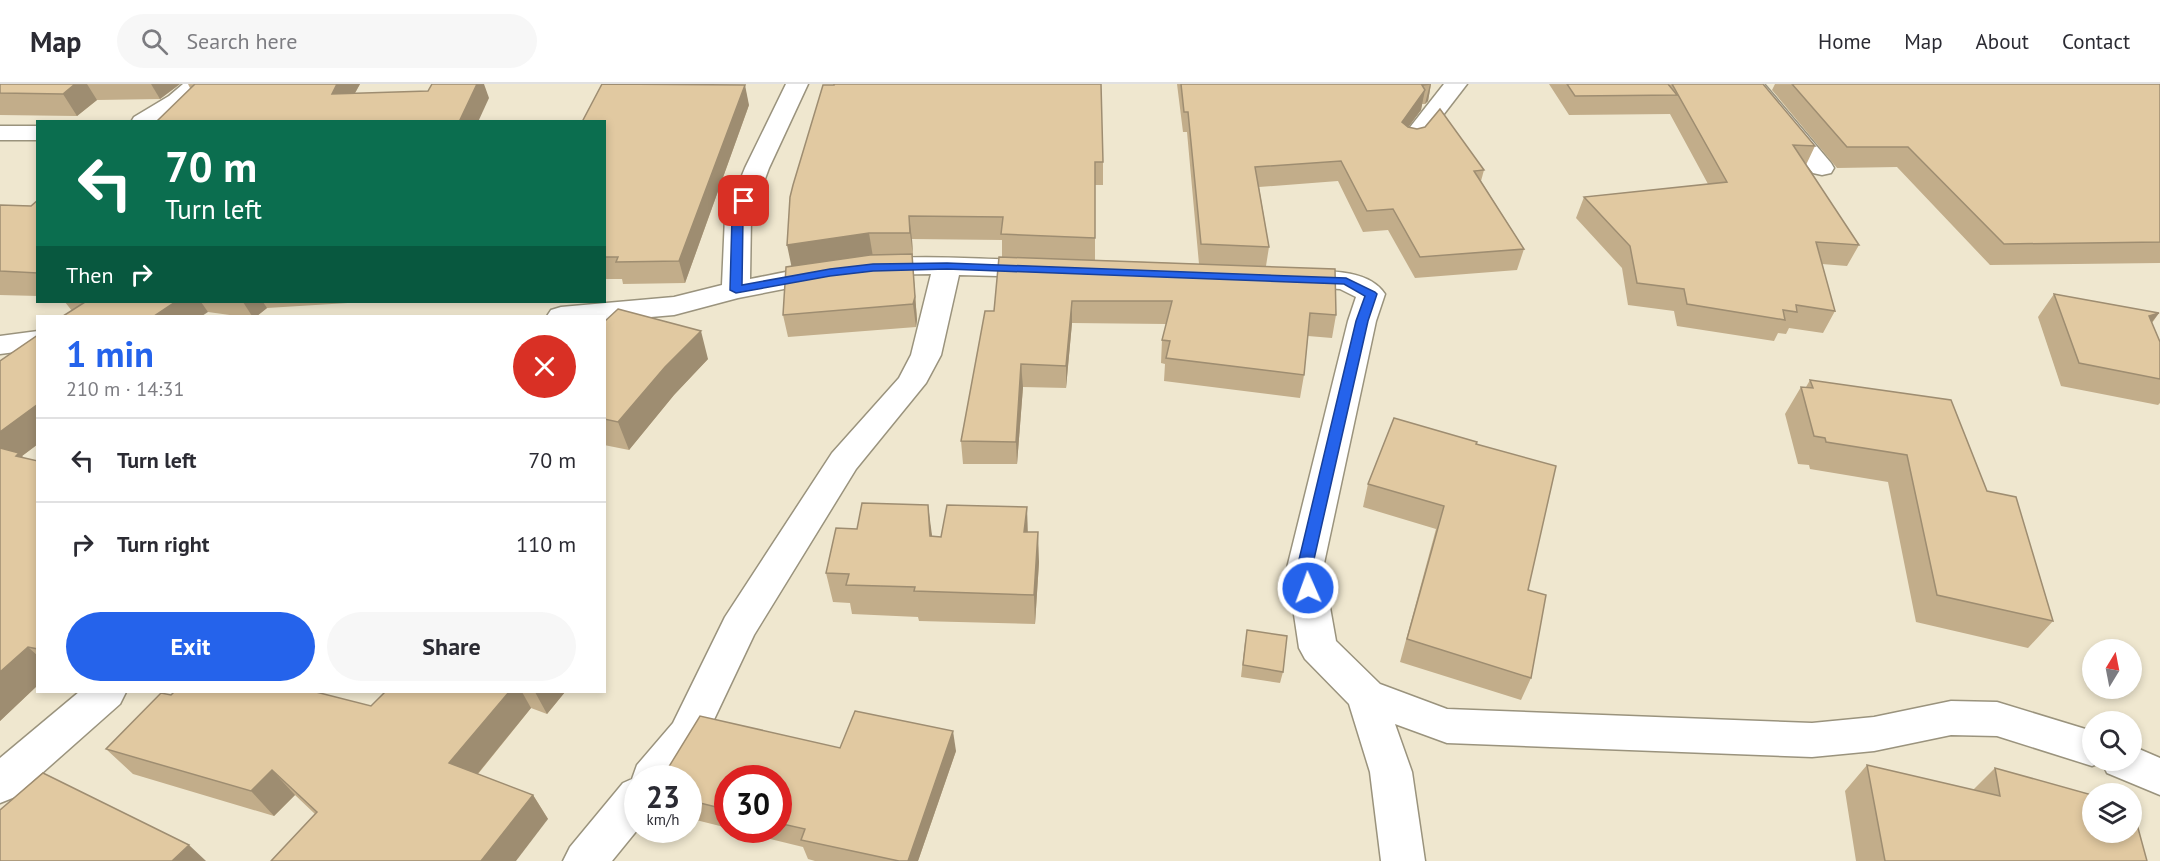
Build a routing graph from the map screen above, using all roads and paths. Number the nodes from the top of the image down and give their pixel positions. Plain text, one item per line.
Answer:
1 (196, 84) edge
2 (797, 84) edge
3 (1456, 84) edge
4 (1752, 84) edge
5 (145, 120) edge
6 (0, 133) edge
7 (36, 133) edge
8 (1412, 140) edge
9 (1822, 168) dead end
10 (947, 266) junction
11 (1064, 270) edge
12 (1262, 277) edge
13 (736, 290) junction
14 (572, 315) edge
15 (36, 340) edge
16 (0, 345) edge
17 (105, 693) edge
18 (1366, 696) junction
19 (2082, 745) edge
20 (663, 765) edge
21 (2142, 769) edge
22 (2160, 777) edge
23 (0, 784) edge
24 (624, 813) edge
25 (585, 861) edge
26 (1403, 861) edge

1 - 5 street
2 - 13 street
3 - 8 street
4 - 9 street
6 - 7 street
10 - 11 street
10 - 13 street
10 - 20 street
12 - 18 street
13 - 14 street
15 - 16 street
17 - 23 street
18 - 19 street
18 - 26 street
21 - 22 street
24 - 25 street

